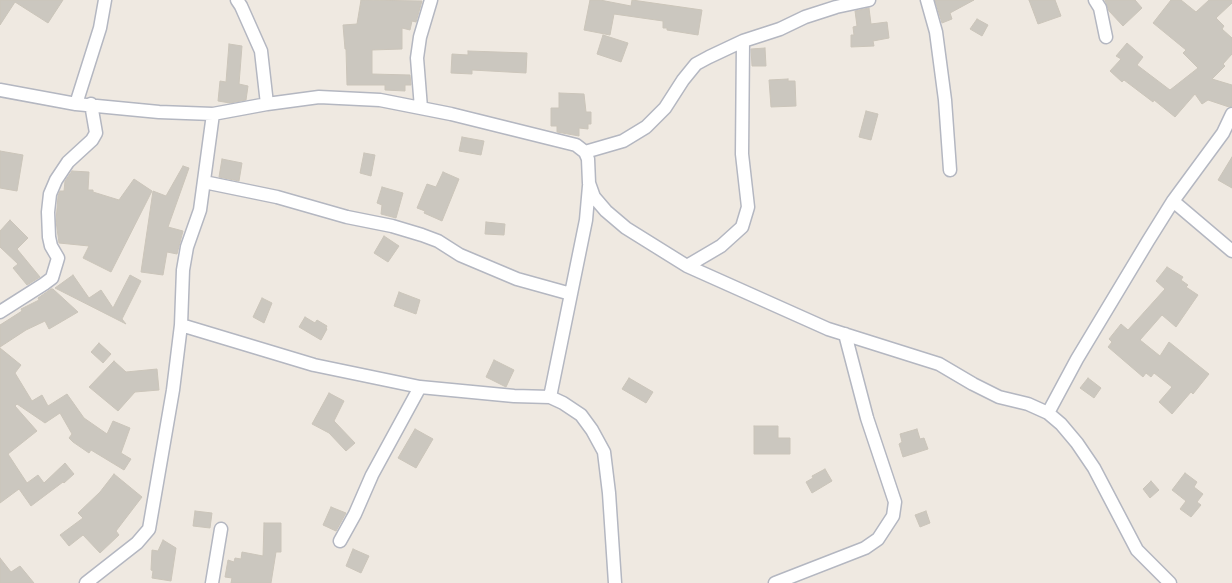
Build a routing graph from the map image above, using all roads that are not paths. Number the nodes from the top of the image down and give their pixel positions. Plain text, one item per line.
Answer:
1 (105, 0) edge
2 (237, 0) edge
3 (431, 0) edge
4 (869, 0) edge
5 (927, 0) edge
6 (1095, 0) edge
7 (1106, 37) dead end
8 (744, 41) junction
9 (0, 90) edge
10 (76, 104) junction
11 (91, 104) junction
12 (266, 104) junction
13 (421, 108) junction
14 (214, 114) junction
15 (1232, 114) edge
16 (584, 152) junction
17 (950, 170) dead end
18 (204, 182) junction
19 (589, 183) junction
20 (1173, 201) junction
21 (1232, 251) edge
22 (687, 266) junction
23 (571, 294) junction
24 (0, 312) edge
25 (181, 325) junction
26 (845, 334) junction
27 (420, 387) junction
28 (550, 397) junction
29 (1048, 413) junction
30 (221, 528) dead end
31 (340, 540) dead end
32 (86, 583) edge
33 (212, 583) edge
34 (615, 583) edge
35 (775, 583) edge
36 (1170, 583) edge

1 - 10 street
2 - 12 street
3 - 13 street
4 - 8 street
5 - 17 street
6 - 7 street
8 - 16 street
8 - 22 street
9 - 10 street
10 - 11 street
11 - 14 street
11 - 24 street
12 - 13 street
12 - 14 street
13 - 16 street
14 - 18 street
15 - 20 street
16 - 19 street
18 - 23 street
18 - 25 street
19 - 22 street
19 - 23 street
20 - 21 street
20 - 29 street
22 - 26 street
23 - 28 street
25 - 27 street
25 - 32 street
26 - 29 street
26 - 35 street
27 - 28 street
27 - 31 street
28 - 34 street
29 - 36 street
30 - 33 street

